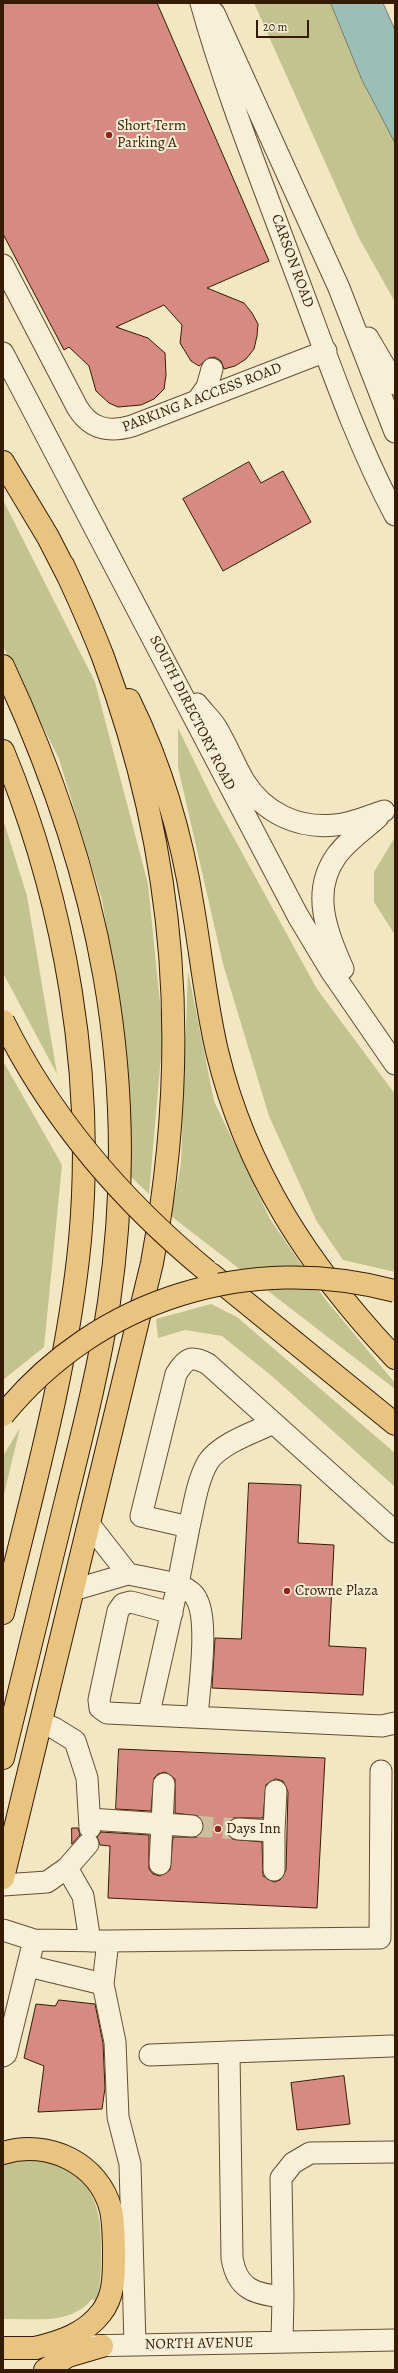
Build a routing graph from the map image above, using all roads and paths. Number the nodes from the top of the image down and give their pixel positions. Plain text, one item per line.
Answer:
1 (201, 3) edge
2 (210, 3) edge
3 (3, 265) edge
4 (339, 288) junction
5 (326, 351) junction
6 (3, 353) edge
7 (212, 369) dead end
8 (395, 384) edge
9 (197, 401) junction
10 (395, 432) edge
11 (3, 462) edge
12 (395, 515) edge
13 (63, 565) junction
14 (3, 666) edge
15 (173, 675) junction
16 (3, 751) edge
17 (390, 808) edge
18 (3, 1021) edge
19 (365, 1022) junction
20 (395, 1064) edge
21 (395, 1291) edge
22 (395, 1358) edge
23 (3, 1415) edge
24 (271, 1421) junction
25 (395, 1424) edge
26 (89, 1524) junction
27 (189, 1527) junction
28 (395, 1532) edge
29 (128, 1574) junction
30 (178, 1584) junction
31 (73, 1590) junction
32 (3, 1612) edge
33 (172, 1613) junction
34 (149, 1713) junction
35 (197, 1717) junction
36 (41, 1723) junction
37 (395, 1723) edge
38 (3, 1758) edge
39 (381, 1771) dead end
40 (164, 1784) dead end
41 (276, 1791) dead end
42 (161, 1824) junction
43 (192, 1826) tunnel mouth
44 (238, 1829) tunnel mouth
45 (89, 1831) junction
46 (274, 1831) junction
47 (160, 1864) dead end
48 (68, 1868) junction
49 (274, 1870) dead end
50 (3, 1878) edge
51 (3, 1885) edge
52 (3, 1930) edge
53 (34, 1940) junction
54 (99, 1941) junction
55 (28, 1966) junction
56 (103, 1984) junction
57 (392, 2046) dead end
58 (228, 2052) junction
59 (150, 2055) dead end
60 (3, 2056) edge
61 (395, 2152) edge
62 (3, 2153) edge
63 (282, 2297) junction
64 (395, 2340) edge
65 (282, 2342) junction
66 (135, 2345) junction
67 (102, 2346) junction
68 (3, 2348) edge
69 (35, 2348) junction
70 (45, 2370) edge

1 - 5 street, CARSON ROAD
2 - 4 street
3 - 9 street, PARKING A ACCESS ROAD
4 - 8 street
4 - 10 street
5 - 9 street, PARKING A ACCESS ROAD
5 - 12 street, CARSON ROAD
6 - 15 street, SOUTH DIRECTORY ROAD
7 - 9 street
11 - 13 main road
13 - 22 main road
13 - 26 main road
14 - 38 main road
15 - 17 street
15 - 19 street, SOUTH DIRECTORY ROAD
16 - 32 main road
17 - 19 street
18 - 25 main road, bridge
19 - 20 street, SOUTH DIRECTORY ROAD
21 - 23 main road, bridge
24 - 27 street
24 - 27 street
24 - 28 street
26 - 29 street
26 - 31 main road
27 - 30 street
29 - 30 street
29 - 31 street
30 - 33 street
30 - 35 street
31 - 36 main road
33 - 34 street
33 - 34 street
34 - 35 street
35 - 37 street
36 - 45 street
36 - 50 main road
39 - 54 street
40 - 42 street
41 - 46 street
42 - 43 street
42 - 45 street
42 - 47 street
44 - 46 street
45 - 48 street
46 - 49 street
48 - 51 street
48 - 54 street
52 - 53 street
53 - 54 street
53 - 55 street
54 - 56 street
55 - 56 street
55 - 60 street
56 - 66 street
57 - 58 street
58 - 59 street
58 - 63 street
61 - 63 street
62 - 69 main road
63 - 65 street
64 - 65 street, NORTH AVENUE
65 - 66 street, NORTH AVENUE
66 - 67 street, NORTH AVENUE
67 - 69 street, NORTH AVENUE
67 - 70 main road
68 - 69 main road, NORTH AVENUE

